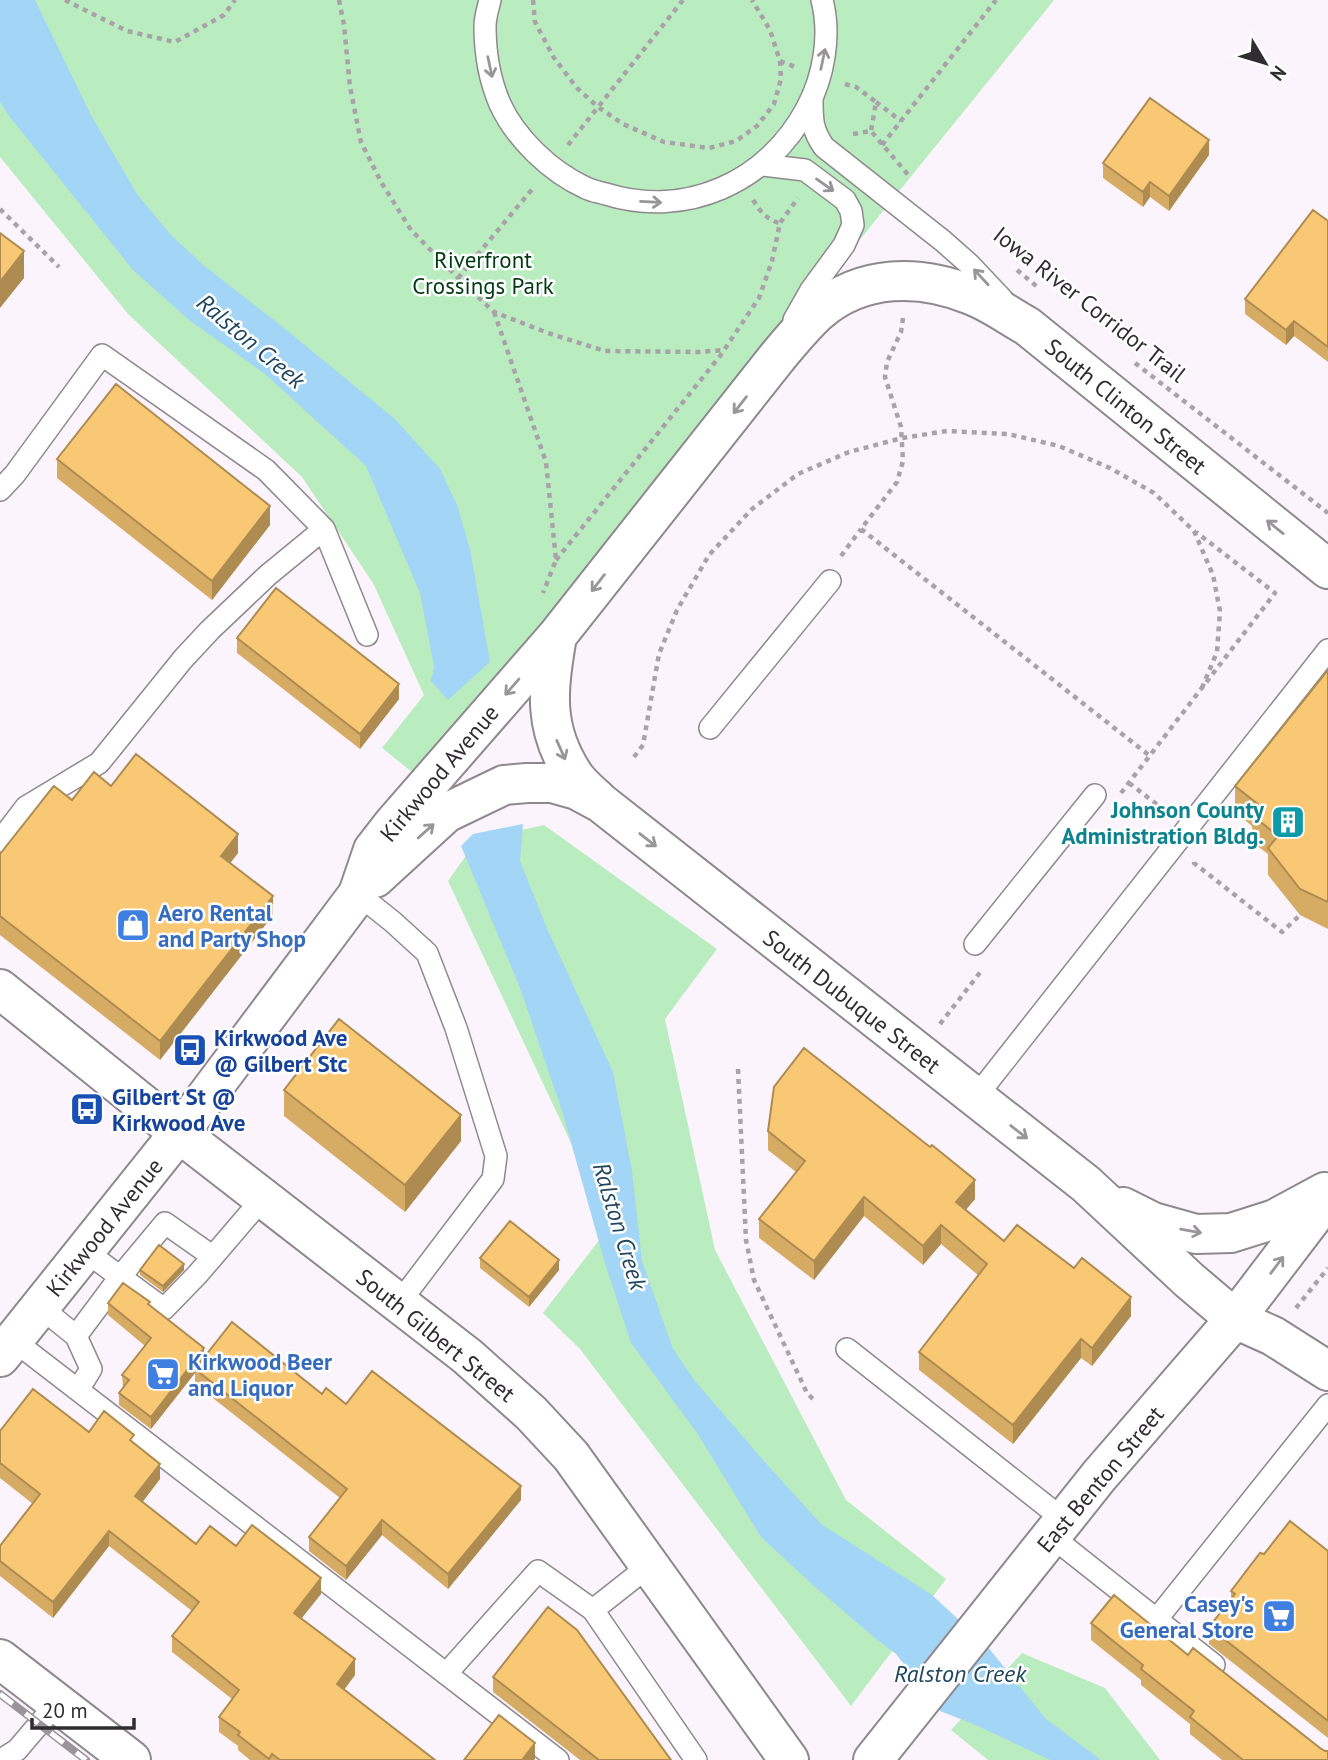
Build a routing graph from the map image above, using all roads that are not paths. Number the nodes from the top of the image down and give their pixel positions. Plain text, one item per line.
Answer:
1 (490, 0) edge
2 (822, 0) edge
3 (812, 99) junction
4 (762, 165) junction
5 (904, 281) joint
6 (1027, 326) junction
7 (775, 360) junction
8 (0, 490) edge
9 (324, 529) junction
10 (1328, 569) edge
11 (830, 580) road end
12 (367, 635) dead end
13 (557, 636) junction
14 (1328, 650) edge
15 (710, 728) dead end
16 (1095, 795) dead end
17 (601, 803) junction
18 (0, 841) edge
19 (358, 894) junction
20 (975, 944) dead end
21 (0, 989) edge
22 (975, 1098) junction
23 (179, 1133) junction
24 (1086, 1184) junction
25 (1328, 1190) edge
26 (1328, 1197) edge
27 (263, 1198) junction
28 (85, 1251) junction
29 (212, 1256) junction
30 (120, 1277) junction
31 (399, 1303) junction
32 (40, 1307) junction
33 (1235, 1319) junction
34 (76, 1336) junction
35 (7, 1349) edge
36 (847, 1349) dead end
37 (1328, 1371) edge
38 (78, 1390) junction
39 (1328, 1405) edge
40 (1057, 1528) junction
41 (650, 1565) junction
42 (593, 1610) junction
43 (1156, 1620) junction
44 (0, 1659) edge
45 (446, 1674) junction
46 (1229, 1677) edge
47 (57, 1703) junction
48 (1, 1760) edge
49 (131, 1760) edge
50 (558, 1760) edge
51 (696, 1760) edge
52 (789, 1760) edge
53 (873, 1760) edge

1 -> 4 lane
3 -> 2 lane
3 - 4 lane
6 -> 3 lane
4 -> 7 lane
5 - 6 street, South Clinton Street
5 - 7 street, Kirkwood Avenue
10 -> 6 street, South Clinton Street
7 -> 13 street, Kirkwood Avenue
8 - 9 lane
9 - 12 lane
9 - 18 lane
11 - 15 lane
13 -> 17 street
13 -> 19 street, Kirkwood Avenue
14 - 22 lane
16 - 20 lane
19 -> 17 street, South Dubuque Street
17 -> 22 street, South Dubuque Street
19 - 23 street, Kirkwood Avenue
19 - 31 lane
21 - 23 street, South Gilbert Street
22 -> 24 street, South Dubuque Street
23 - 27 street, South Gilbert Street
23 - 28 street, Kirkwood Avenue
24 -> 25 street
24 - 33 street, South Dubuque Street
33 -> 26 street, East Benton Street
27 - 29 lane
27 - 31 street, South Gilbert Street
28 - 30 lane
28 - 32 street, Kirkwood Avenue
29 - 30 lane
29 - 30 lane
30 - 34 lane
31 - 41 street, South Gilbert Street
32 - 34 lane
32 - 35 street, Kirkwood Avenue
33 - 37 street, South Dubuque Street
33 - 40 street, East Benton Street
34 - 38 lane
35 - 38 lane
36 - 40 lane
38 - 45 lane
39 - 43 lane
40 - 43 lane
40 - 53 street, East Benton Street
41 - 42 lane
41 - 52 street, South Gilbert Street
42 - 45 lane
42 - 51 lane
43 - 46 lane
44 - 47 street
45 - 50 lane
47 - 48 lane
47 - 49 street

